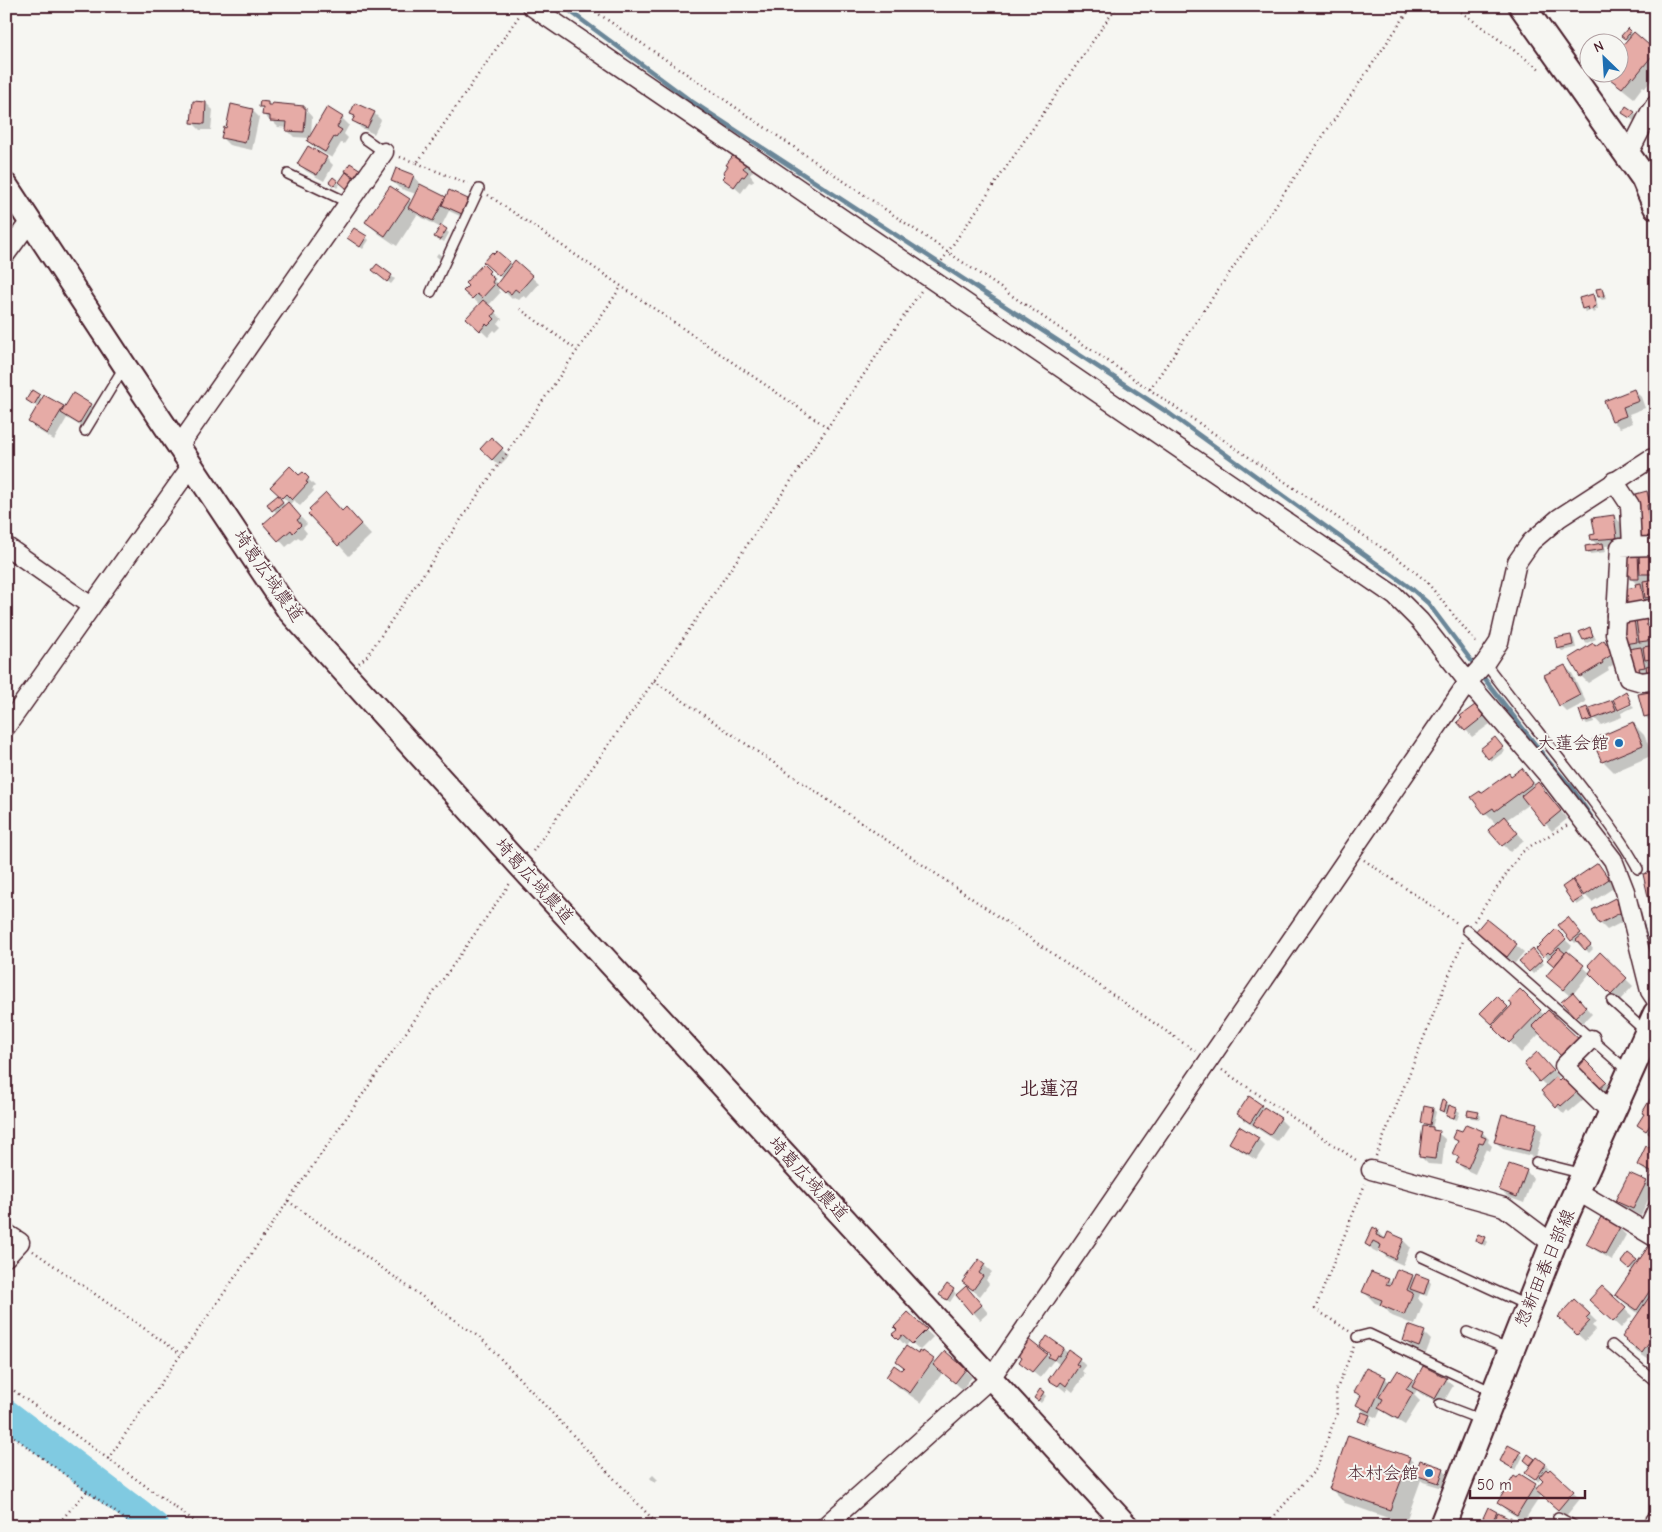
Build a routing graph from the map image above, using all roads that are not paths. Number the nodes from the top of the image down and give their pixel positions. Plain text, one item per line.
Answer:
1 (1522, 6) edge
2 (525, 10) edge
3 (1656, 104) edge
4 (364, 138) dead end
5 (384, 152) joint
6 (1628, 155) junction
7 (1650, 173) edge
8 (288, 174) dead end
9 (6, 185) edge
10 (479, 189) road end
11 (349, 203) junction
12 (1656, 206) edge
13 (30, 221) junction
14 (6, 254) edge
15 (431, 292) dead end
16 (125, 366) junction
17 (85, 431) dead end
18 (179, 446) junction
19 (1656, 457) edge
20 (192, 465) junction
21 (1614, 481) junction
22 (6, 546) edge
23 (1632, 546) junction
24 (1656, 546) edge
25 (91, 606) junction
26 (1656, 608) edge
27 (1616, 615) junction
28 (1487, 660) junction
29 (1656, 680) edge
30 (1468, 682) junction
31 (6, 727) edge
32 (1638, 869) dead end
33 (1467, 930) road end
34 (1656, 1000) edge
35 (1612, 1001) dead end
36 (1652, 1023) edge
37 (1591, 1039) junction
38 (1629, 1072) junction
39 (1612, 1113) junction
40 (1536, 1162) dead end
41 (1370, 1170) road end
42 (1581, 1183) junction
43 (1656, 1201) edge
44 (1649, 1234) edge
45 (13, 1237) edge
46 (1553, 1244) junction
47 (1422, 1256) dead end
48 (6, 1257) edge
49 (1528, 1306) junction
50 (1467, 1332) dead end
51 (1357, 1337) road end
52 (1612, 1345) dead end
53 (1511, 1351) junction
54 (991, 1378) junction
55 (1656, 1382) edge
56 (1494, 1393) junction
57 (1440, 1404) dead end
58 (1482, 1421) junction
59 (1558, 1517) dead end
60 (1656, 1520) edge
61 (1114, 1521) edge
62 (825, 1526) edge
63 (1442, 1526) edge
64 (1574, 1526) edge
65 (1652, 1526) edge

1 - 6 main road
2 - 30 street
3 - 6 street
4 - 5 lane
5 - 11 street
6 - 7 main road
7 - 12 main road
8 - 11 lane
9 - 13 street, 埼葛広域農道
10 - 15 lane
11 - 18 street
13 - 14 street
13 - 16 street, 埼葛広域農道
16 - 17 lane
16 - 18 street, 埼葛広域農道
18 - 20 street, 埼葛広域農道
19 - 21 street
20 - 25 street
20 - 54 street, 埼葛広域農道
21 - 23 street
21 - 28 street
22 - 25 street
23 - 24 street
23 - 27 street
25 - 31 street
26 - 27 street
27 - 29 street
28 - 30 street
28 - 32 lane
30 - 34 street
30 - 54 street
33 - 37 lane
35 - 36 lane
36 - 38 main road, 惣新田春日部線
37 - 38 lane
37 - 39 street
38 - 39 main road, 惣新田春日部線
39 - 42 main road, 惣新田春日部線
40 - 42 lane
41 - 46 street
42 - 44 street
42 - 46 main road, 惣新田春日部線
43 - 44 lane
45 - 48 street
46 - 49 main road, 惣新田春日部線
47 - 49 lane
49 - 53 main road, 惣新田春日部線
50 - 53 lane
51 - 56 lane
52 - 55 lane
53 - 56 main road, 惣新田春日部線
54 - 61 street, 埼葛広域農道
54 - 62 street
56 - 58 main road, 惣新田春日部線
57 - 58 lane
58 - 63 main road, 惣新田春日部線
59 - 64 lane
60 - 65 street

